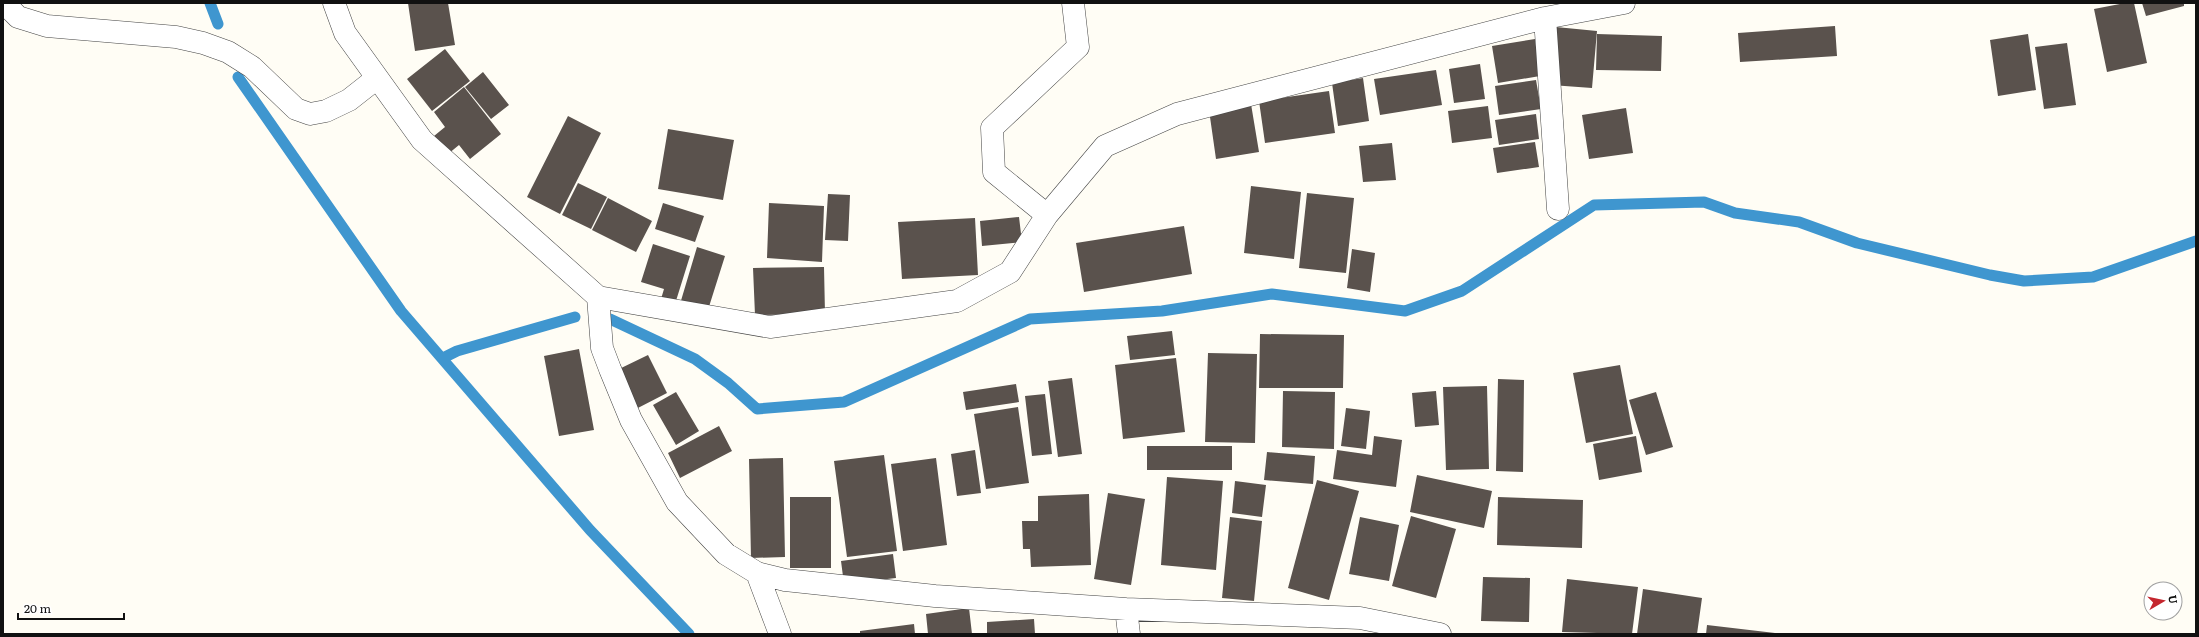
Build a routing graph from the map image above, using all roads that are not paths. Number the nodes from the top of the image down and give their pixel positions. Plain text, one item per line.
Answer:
1 (4, 3) edge
2 (334, 3) edge
3 (1073, 3) edge
4 (1624, 3) edge
5 (1545, 18) junction
6 (377, 78) junction
7 (1558, 209) dead end
8 (1047, 215) junction
9 (598, 297) junction
10 (757, 573) junction
11 (1126, 609) junction
12 (780, 634) edge
13 (1129, 634) edge
14 (1440, 634) edge

1 - 6 street
2 - 6 street
3 - 8 street
4 - 5 street
5 - 7 street
5 - 8 street
6 - 9 street
8 - 9 street
9 - 10 street
10 - 11 street
10 - 12 street
11 - 13 street
11 - 14 street

